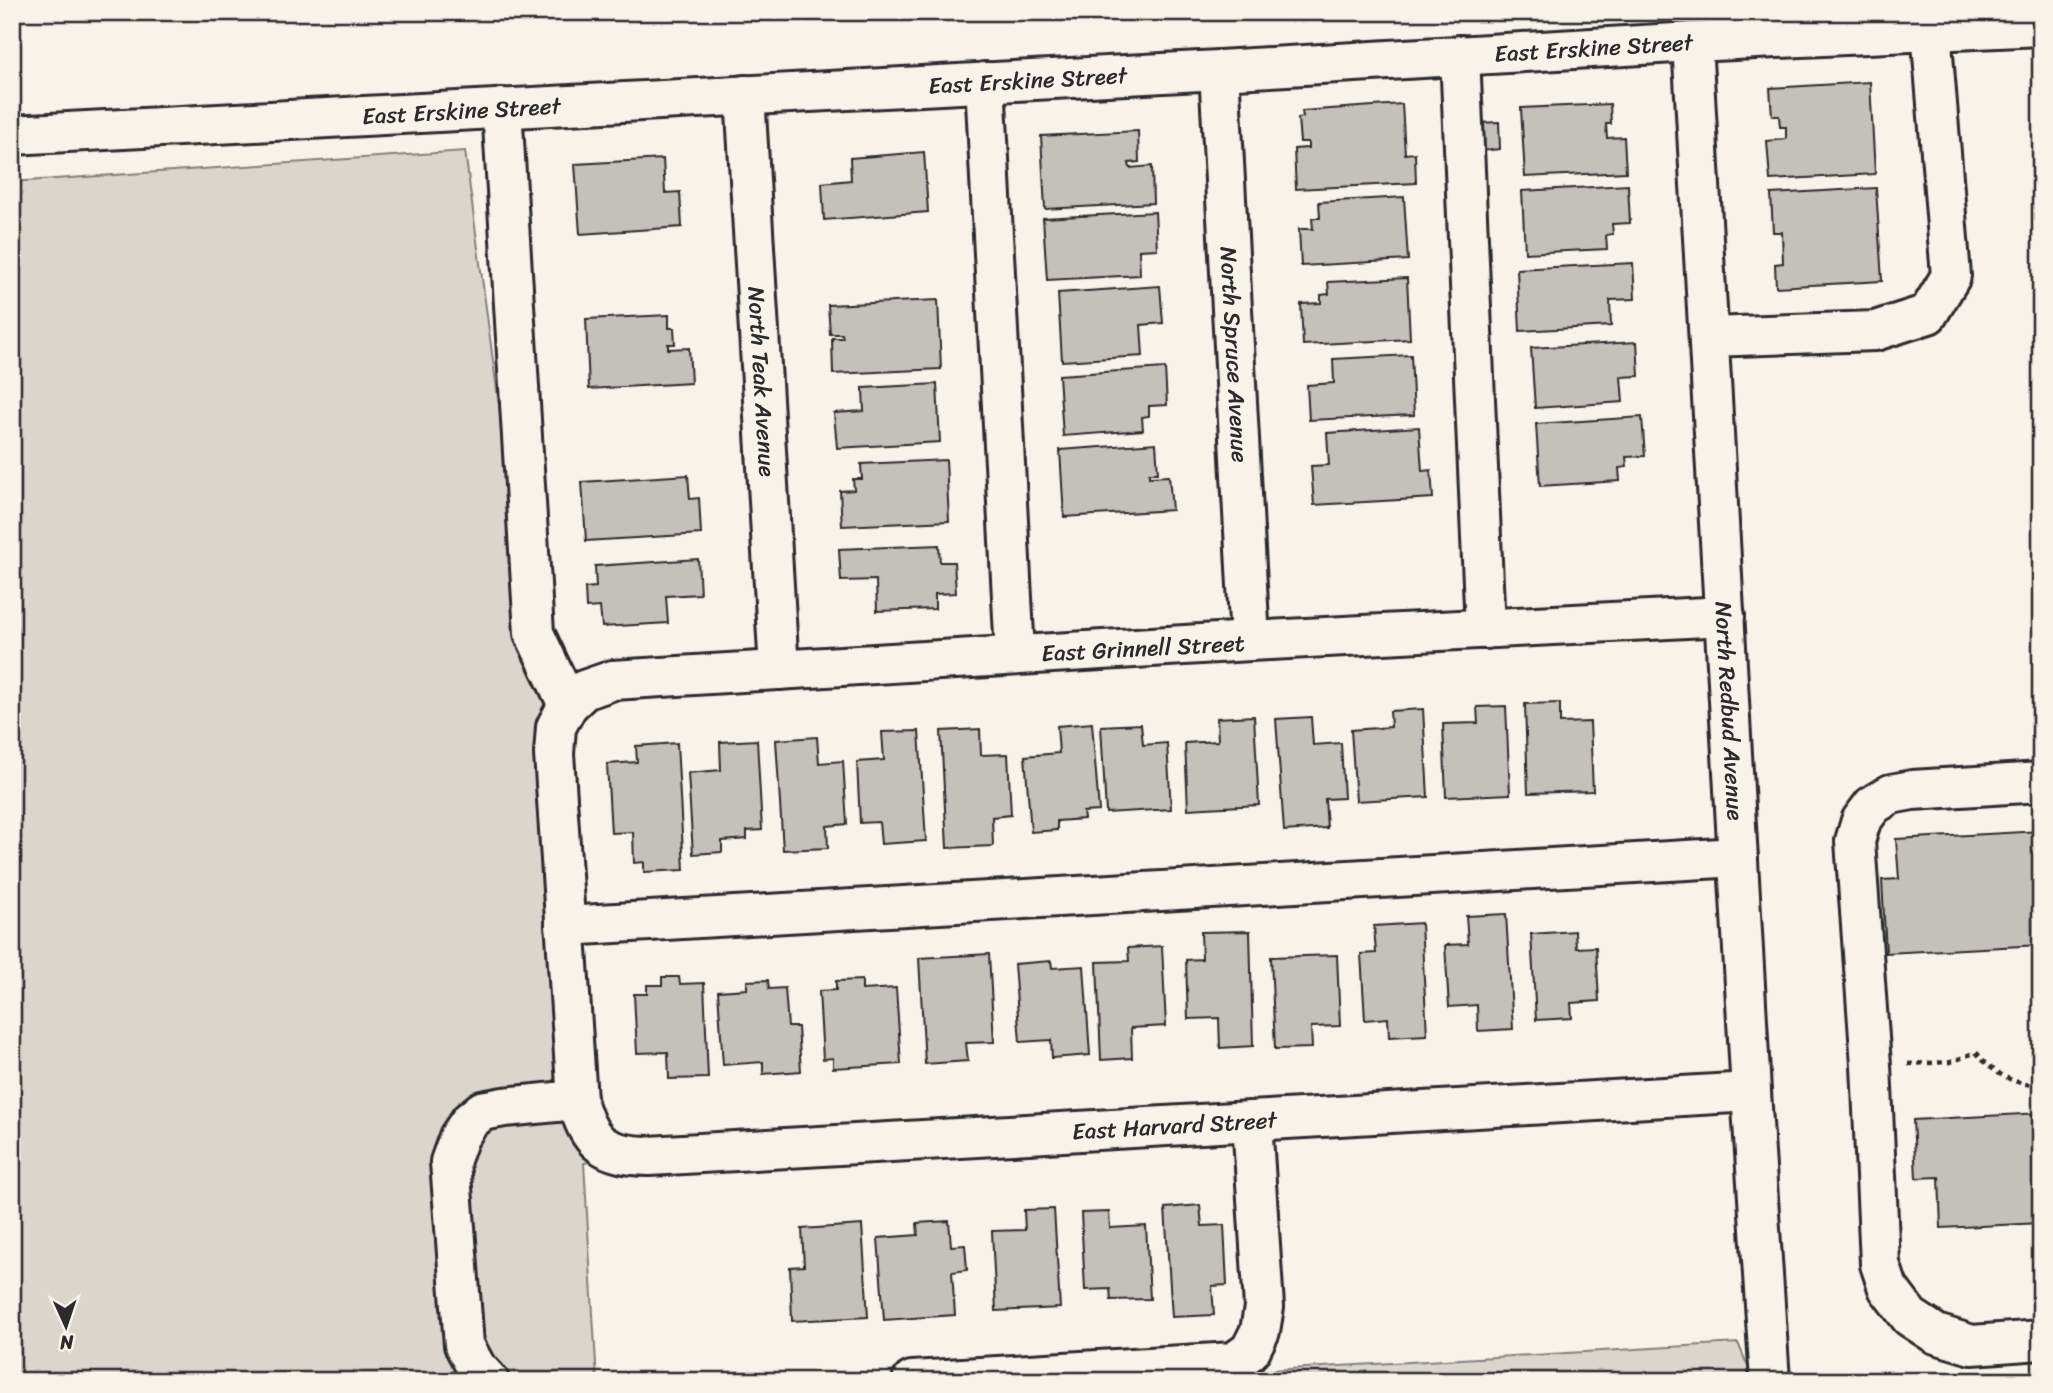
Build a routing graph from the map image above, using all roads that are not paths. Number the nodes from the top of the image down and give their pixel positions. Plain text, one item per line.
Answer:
1 (2041, 26) edge
2 (1931, 30) junction
3 (1692, 42) junction
4 (1460, 55) junction
5 (1219, 70) junction
6 (985, 82) junction
7 (745, 95) junction
8 (502, 108) junction
9 (12, 135) edge
10 (1709, 337) junction
11 (1725, 616) junction
12 (1485, 629) junction
13 (1250, 641) junction
14 (1015, 656) junction
15 (779, 670) junction
16 (568, 705) junction
17 (2041, 782) edge
18 (1738, 857) junction
19 (565, 926) junction
20 (1751, 1092) junction
21 (577, 1100) junction
22 (1252, 1121) junction
23 (2041, 1340) edge
24 (489, 1381) edge
25 (912, 1381) edge
26 (1770, 1381) edge

1 - 2 street, East Erskine Street
2 - 3 street, East Erskine Street
2 - 10 street
3 - 4 street, East Erskine Street
3 - 10 street, North Redbud Avenue
4 - 5 street, East Erskine Street
4 - 12 street
5 - 6 street, East Erskine Street
5 - 13 street, North Spruce Avenue
6 - 7 street, East Erskine Street
6 - 14 street
7 - 8 street, East Erskine Street
7 - 15 street, North Teak Avenue
8 - 9 street, East Erskine Street
8 - 16 street
10 - 11 street, North Redbud Avenue
11 - 12 street, East Grinnell Street
11 - 18 street, North Redbud Avenue
12 - 13 street, East Grinnell Street
13 - 14 street, East Grinnell Street
14 - 15 street, East Grinnell Street
15 - 16 street, East Grinnell Street
16 - 19 street
17 - 23 street
18 - 19 street
18 - 20 street, North Redbud Avenue
19 - 21 street
20 - 22 street, East Harvard Street
20 - 26 street, North Redbud Avenue
21 - 22 street, East Harvard Street
21 - 24 street
22 - 25 street

